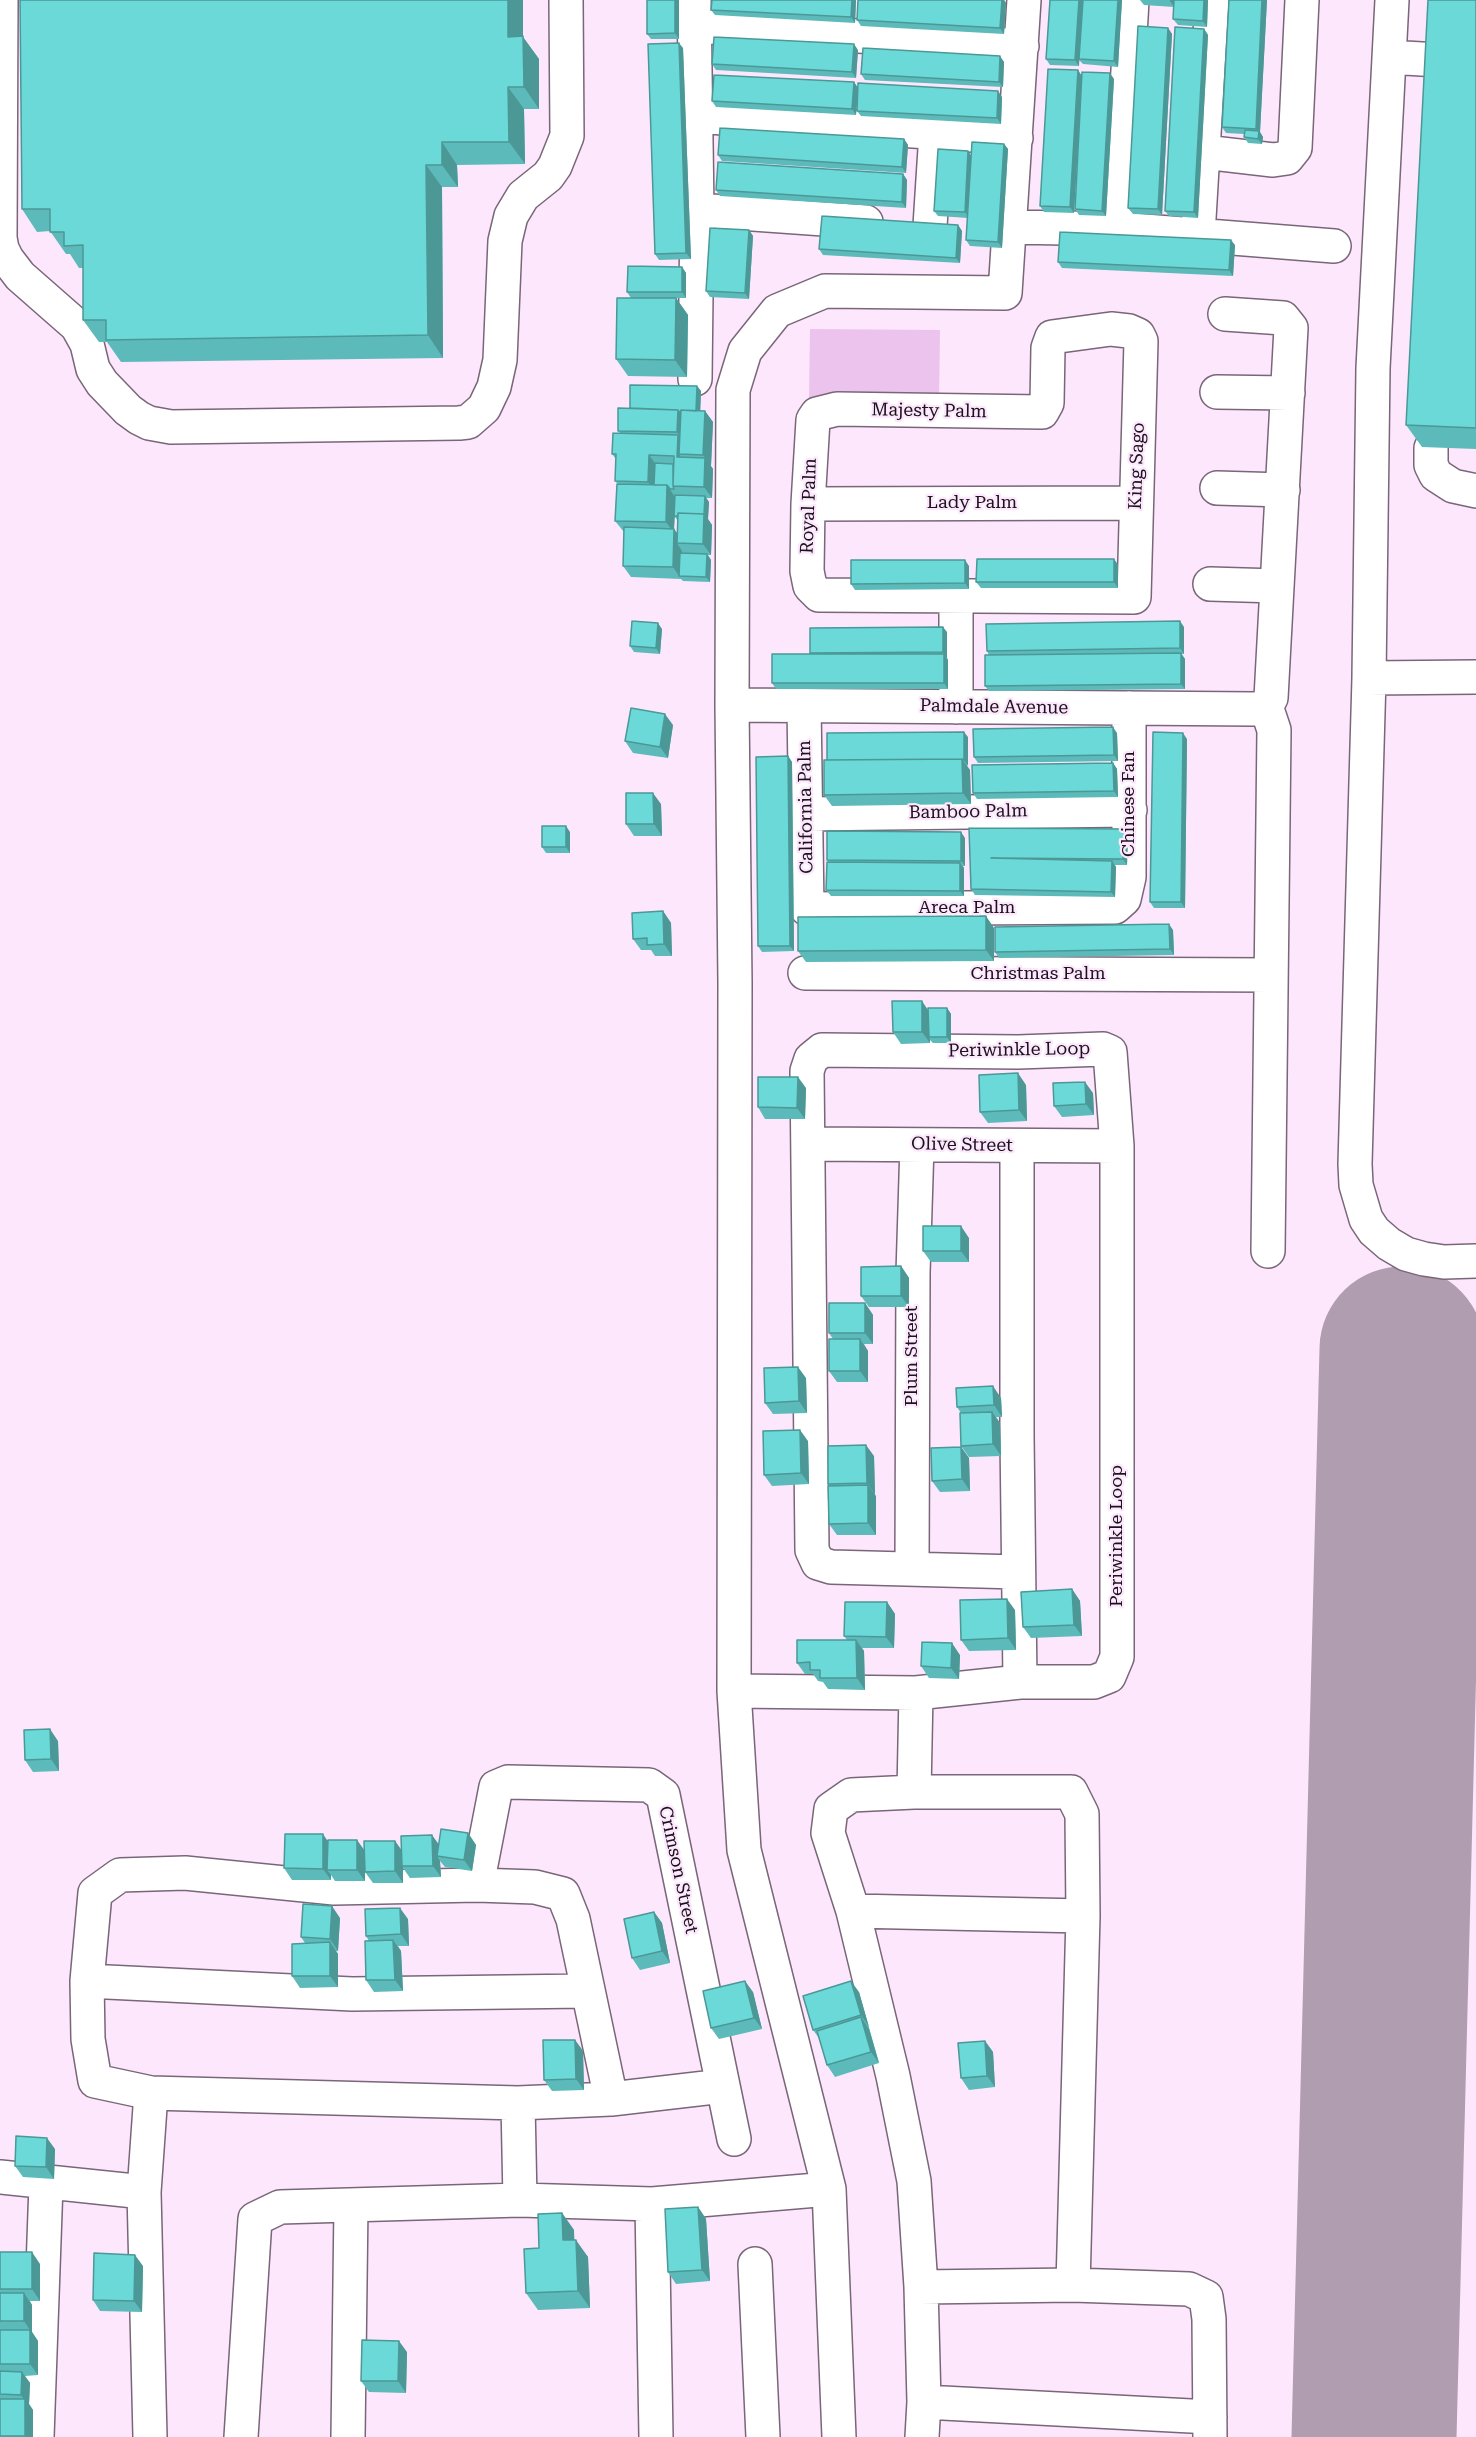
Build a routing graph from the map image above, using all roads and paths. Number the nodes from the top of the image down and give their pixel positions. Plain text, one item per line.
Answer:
1 (2, 0) edge
2 (566, 0) edge
3 (1024, 0) edge
4 (1132, 0) edge
5 (1212, 0) edge
6 (1302, 0) edge
7 (1392, 0) edge
8 (694, 13) edge
9 (1022, 46) junction
10 (1389, 57) junction
11 (1438, 60) edge
12 (694, 116) junction
13 (936, 133) junction
14 (1016, 138) junction
15 (1204, 152) junction
16 (697, 210) junction
17 (1011, 227) junction
18 (1119, 229) junction
19 (1198, 235) junction
20 (1334, 246) dead end
21 (1225, 314) dead end
22 (1138, 336) joint
23 (695, 379) dead end
24 (1217, 392) dead end
25 (1288, 393) junction
26 (817, 414) joint
27 (1431, 448) edge
28 (1217, 488) dead end
29 (1283, 490) junction
30 (1476, 491) edge
31 (1136, 503) junction
32 (808, 504) junction
33 (1210, 584) dead end
34 (1277, 586) junction
35 (956, 596) junction
36 (1476, 677) edge
37 (1369, 678) junction
38 (732, 705) junction
39 (804, 705) junction
40 (956, 707) junction
41 (1129, 708) junction
42 (1261, 708) junction
43 (1130, 810) junction
44 (806, 814) junction
45 (1124, 899) joint
46 (807, 909) joint
47 (805, 973) dead end
48 (1271, 975) junction
49 (808, 1144) junction
50 (917, 1145) junction
51 (1017, 1146) junction
52 (1117, 1146) junction
53 (1268, 1251) dead end
54 (1476, 1261) edge
55 (912, 1568) junction
56 (1018, 1572) junction
57 (1020, 1683) junction
58 (734, 1691) junction
59 (916, 1693) junction
60 (914, 1792) junction
61 (477, 1885) junction
62 (853, 1911) junction
63 (1083, 1916) junction
64 (87, 1981) junction
65 (586, 1991) junction
66 (723, 2086) junction
67 (152, 2093) junction
68 (610, 2099) junction
69 (518, 2103) junction
70 (734, 2139) dead end
71 (0, 2177) edge
72 (46, 2184) junction
73 (829, 2189) junction
74 (144, 2192) junction
75 (520, 2200) junction
76 (652, 2204) junction
77 (351, 2205) junction
78 (755, 2264) dead end
79 (1073, 2285) junction
80 (921, 2287) junction
81 (924, 2402) junction
82 (1210, 2427) edge
83 (37, 2437) edge
84 (150, 2437) edge
85 (241, 2437) edge
86 (348, 2437) edge
87 (656, 2437) edge
88 (763, 2437) edge
89 (839, 2437) edge
90 (922, 2437) edge

1 - 2 street
3 - 9 street
4 - 18 street
5 - 15 street
6 - 15 street
7 - 10 street
8 - 9 street
8 - 12 street
9 - 14 street
10 - 11 street
10 - 37 street
12 - 13 street
12 - 16 street
13 - 14 street
13 - 16 street
14 - 17 street
15 - 19 street
16 - 23 street
17 - 18 street
17 - 38 street
18 - 19 street
19 - 20 street
21 - 25 street
22 - 26 street, Majesty Palm
22 - 31 street, King Sago
24 - 25 street
25 - 29 street
26 - 32 street, Royal Palm
27 - 30 street
28 - 29 street
29 - 34 street
31 - 32 street, Lady Palm
31 - 35 street, King Sago
32 - 35 street, Royal Palm
33 - 34 street
34 - 42 street
35 - 40 street
36 - 37 street
37 - 54 street
38 - 39 street, Palmdale Avenue
38 - 58 street
39 - 40 street, Palmdale Avenue
39 - 44 street, California Palm
40 - 41 street, Palmdale Avenue
41 - 42 street, Palmdale Avenue
41 - 43 street, Chinese Fan
42 - 48 street
43 - 44 street, Bamboo Palm
43 - 45 street, Chinese Fan
44 - 46 street, California Palm
45 - 46 street, Areca Palm
47 - 48 street, Christmas Palm
48 - 53 street
49 - 50 street, Olive Street
49 - 52 street, Periwinkle Loop
49 - 55 street, Periwinkle Loop
50 - 51 street, Olive Street
50 - 55 street, Plum Street
51 - 52 street, Olive Street
51 - 56 street
52 - 57 street, Periwinkle Loop
55 - 56 street
56 - 57 street
57 - 59 street
58 - 59 street
58 - 73 street
59 - 60 street
60 - 62 street
60 - 63 street
61 - 64 street
61 - 65 street
61 - 66 street, Crimson Street
62 - 63 street
62 - 80 street
63 - 79 street
64 - 65 street
64 - 67 street
65 - 68 street
66 - 68 street
66 - 70 street, Crimson Street
67 - 69 street
67 - 74 street
68 - 69 street
69 - 75 street
71 - 72 street
72 - 74 street
72 - 83 street
73 - 76 street
73 - 89 street
74 - 84 street
75 - 76 street
75 - 77 street
76 - 87 street
77 - 85 street
77 - 86 street
78 - 88 street
79 - 80 street
79 - 82 street
80 - 81 street
81 - 82 street
81 - 90 street

